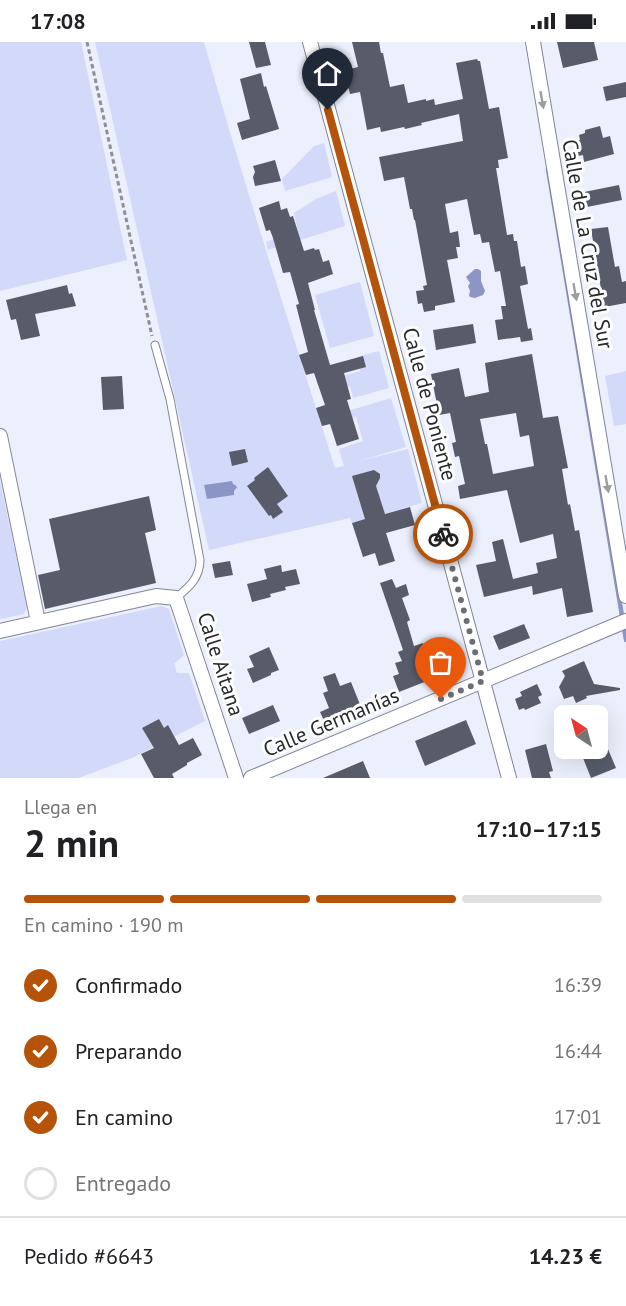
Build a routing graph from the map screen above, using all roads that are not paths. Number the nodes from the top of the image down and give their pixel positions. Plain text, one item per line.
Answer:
1 (310, 42) edge
2 (532, 42) edge
3 (155, 345) road end
4 (0, 436) edge
5 (626, 596) edge
6 (176, 598) junction
7 (626, 621) edge
8 (38, 622) junction
9 (0, 631) edge
10 (483, 681) junction
11 (236, 778) edge
12 (251, 778) edge
13 (508, 778) edge

1 - 10 street, Calle de Poniente
2 -> 5 street, Calle de La Cruz del Sur
3 - 6 lane
4 - 8 street
6 - 8 street
6 - 11 street, Calle Aitana
7 - 10 street, Calle Germanías
8 - 9 street
10 - 12 street, Calle Germanías
10 - 13 street, Calle de Poniente

